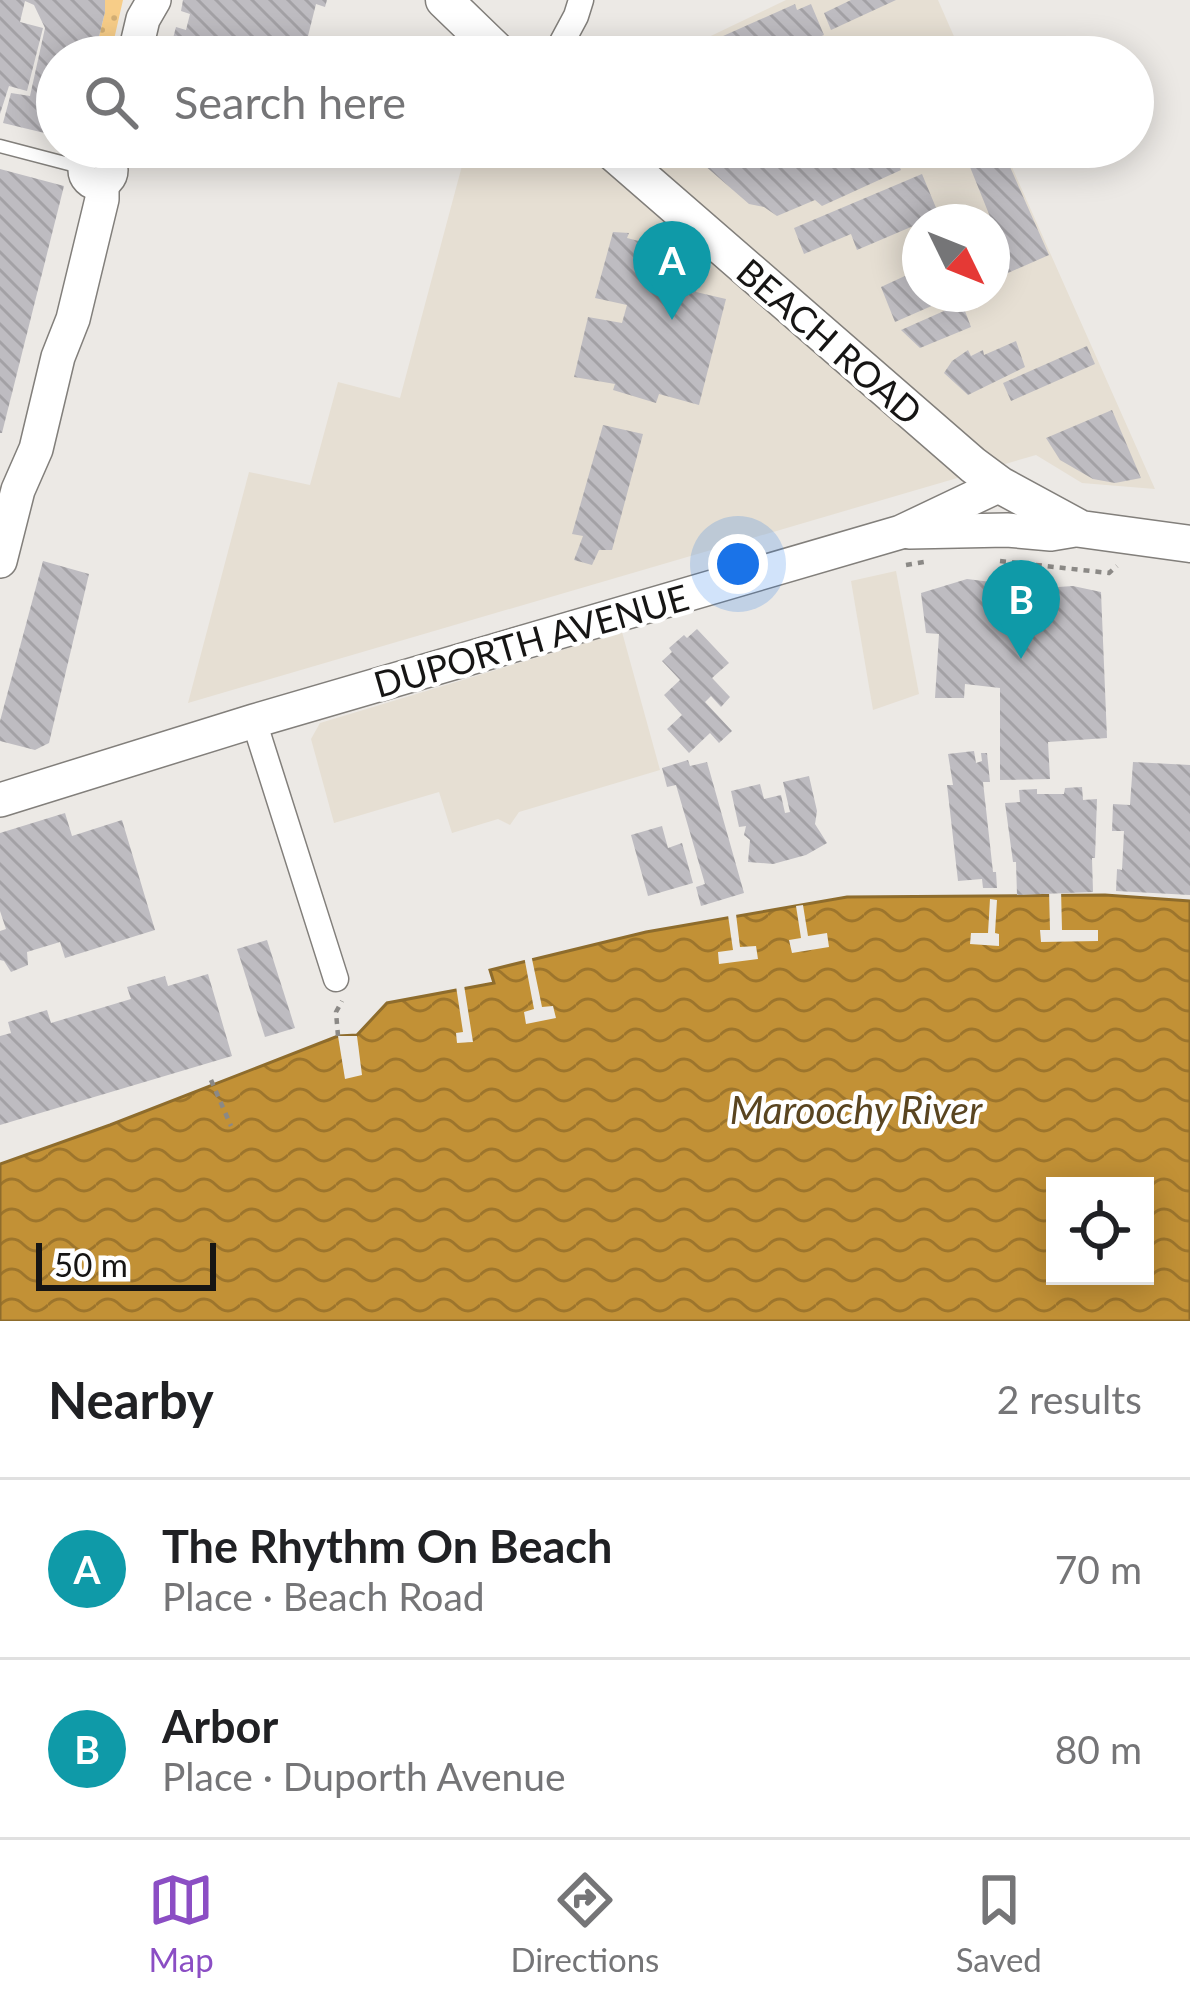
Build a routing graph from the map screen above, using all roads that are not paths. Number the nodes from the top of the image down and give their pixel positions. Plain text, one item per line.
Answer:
1 (422, 0) edge
2 (443, 0) edge
3 (581, 0) edge
4 (145, 6) edge
5 (139, 36) edge
6 (476, 36) edge
7 (481, 36) edge
8 (566, 36) edge
9 (0, 146) edge
10 (36, 153) edge
11 (99, 168) edge
12 (631, 168) edge
13 (1000, 484) junction
14 (1081, 529) junction
15 (901, 532) junction
16 (1190, 544) edge
17 (0, 560) edge
18 (254, 721) junction
19 (0, 800) edge
20 (336, 979) road end

1 - 6 main road
2 - 7 main road
3 - 8 street
4 - 5 street
9 - 10 lane
11 - 17 street
12 - 13 main road, BEACH ROAD
13 - 14 main road
13 - 15 street, DUPORTH AVENUE
14 - 15 street
14 - 16 main road
15 - 18 street, DUPORTH AVENUE
18 - 19 street, DUPORTH AVENUE
18 - 20 street

